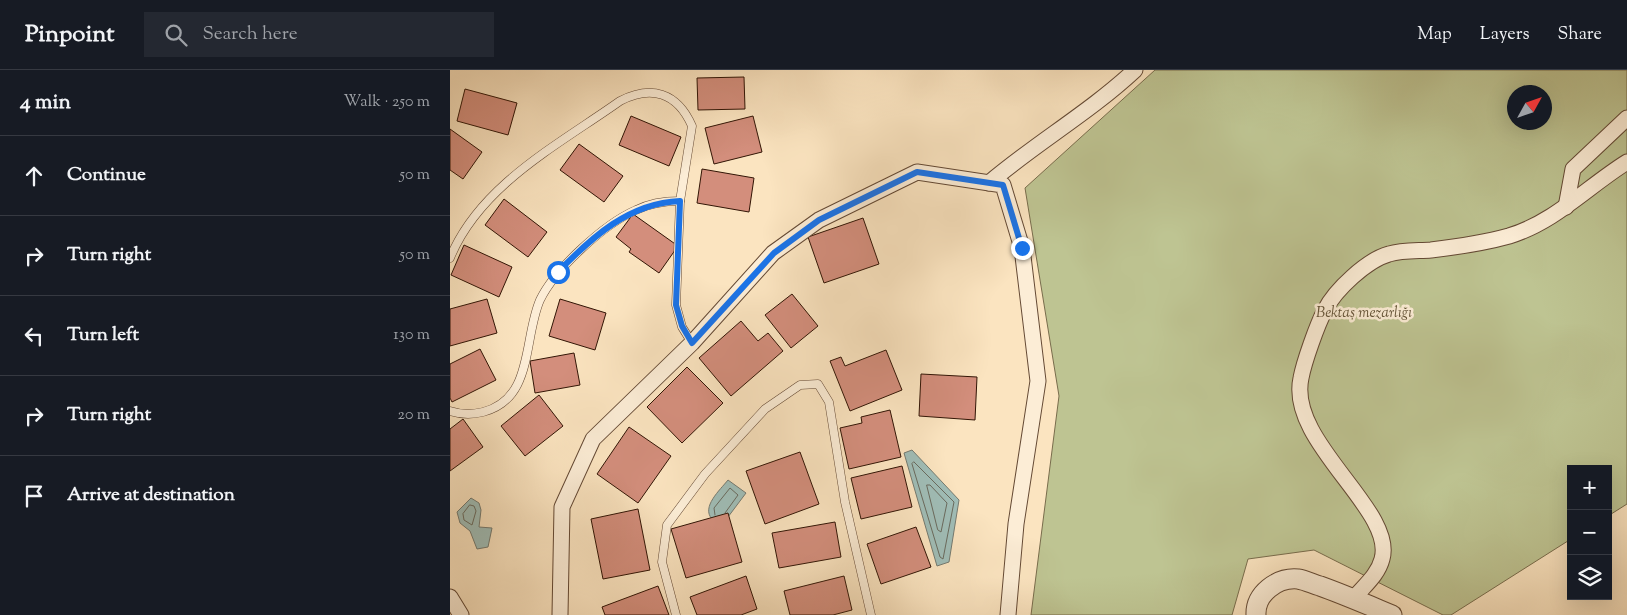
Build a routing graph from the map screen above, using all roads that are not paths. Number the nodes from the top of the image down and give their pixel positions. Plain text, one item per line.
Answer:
1 (1135, 70) edge
2 (1627, 118) edge
3 (1627, 162) edge
4 (988, 183) junction
5 (680, 201) junction
6 (1566, 207) junction
7 (450, 258) edge
8 (692, 343) junction
9 (450, 411) edge
10 (450, 597) edge
11 (1354, 598) junction
12 (461, 615) edge
13 (560, 615) edge
14 (676, 615) edge
15 (871, 615) edge
16 (1008, 615) edge
17 (1256, 615) edge
18 (1392, 615) edge

1 - 4 street
2 - 6 street
3 - 6 street
4 - 8 street
4 - 16 street
5 - 7 lane
5 - 8 lane
5 - 9 lane
6 - 11 street
8 - 13 street
10 - 12 street
11 - 17 street
11 - 18 street
14 - 15 lane

